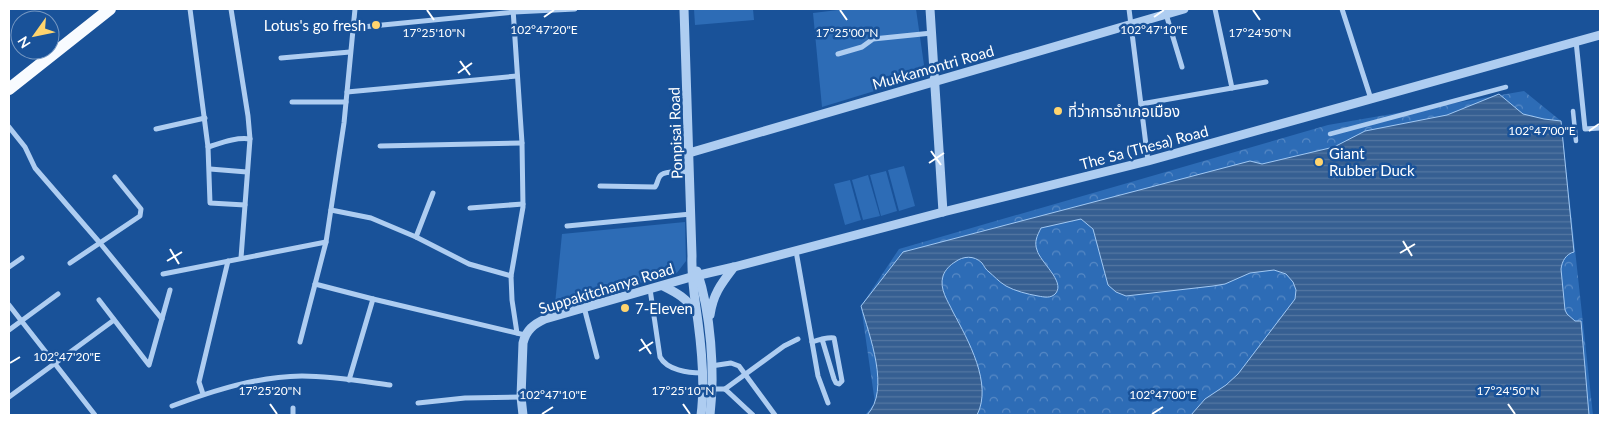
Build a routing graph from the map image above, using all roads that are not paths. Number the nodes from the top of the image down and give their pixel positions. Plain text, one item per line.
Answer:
1 (190, 9) edge
2 (231, 9) edge
3 (355, 9) edge
4 (575, 9) edge
5 (684, 9) edge
6 (930, 9) edge
7 (1129, 9) edge
8 (1184, 9) edge
9 (1215, 9) edge
10 (1342, 9) edge
11 (106, 10) edge
12 (514, 11) edge
13 (1166, 14) junction
14 (1131, 24) junction
15 (352, 28) junction
16 (932, 33) junction
17 (1600, 35) edge
18 (1576, 41) junction
19 (350, 52) junction
20 (838, 54) dead end
21 (281, 58) dead end
22 (1182, 67) dead end
23 (517, 76) junction
24 (935, 81) junction
25 (1266, 82) dead end
26 (1506, 87) dead end
27 (1232, 88) junction
28 (9, 89) edge
29 (347, 92) junction
30 (1371, 99) junction
31 (292, 102) dead end
32 (346, 102) junction
33 (1141, 104) junction
34 (1573, 111) dead end
35 (204, 118) junction
36 (9, 128) edge
37 (1600, 128) edge
38 (156, 129) dead end
39 (1330, 134) dead end
40 (250, 139) junction
41 (1576, 141) dead end
42 (522, 143) junction
43 (380, 146) dead end
44 (208, 147) junction
45 (689, 153) junction
46 (1148, 161) junction
47 (210, 170) junction
48 (247, 172) junction
49 (690, 172) junction
50 (115, 177) dead end
51 (600, 186) dead end
52 (433, 193) dead end
53 (523, 204) junction
54 (245, 205) junction
55 (470, 208) dead end
56 (331, 210) junction
57 (943, 212) junction
58 (691, 214) junction
59 (567, 226) dead end
60 (416, 237) junction
61 (326, 242) junction
62 (100, 243) junction
63 (796, 251) junction
64 (22, 258) dead end
65 (241, 258) junction
66 (228, 261) junction
67 (70, 263) dead end
68 (9, 267) edge
69 (734, 268) junction
70 (163, 274) dead end
71 (511, 276) junction
72 (695, 276) junction
73 (315, 284) junction
74 (663, 286) junction
75 (650, 289) junction
76 (170, 290) dead end
77 (58, 294) dead end
78 (373, 299) junction
79 (99, 300) dead end
80 (9, 305) edge
81 (584, 307) junction
82 (162, 319) junction
83 (114, 320) junction
84 (22, 321) junction
85 (698, 322) junction
86 (709, 323) junction
87 (9, 330) edge
88 (521, 334) junction
89 (798, 339) dead end
90 (822, 339) junction
91 (300, 342) dead end
92 (812, 342) junction
93 (597, 357) dead end
94 (55, 364) junction
95 (711, 366) junction
96 (745, 373) junction
97 (702, 374) junction
98 (349, 380) junction
99 (390, 385) dead end
100 (725, 389) junction
101 (713, 390) junction
102 (203, 394) junction
103 (9, 397) edge
104 (521, 397) junction
105 (418, 403) dead end
106 (828, 403) dead end
107 (172, 406) dead end
108 (293, 408) dead end
109 (95, 415) edge
110 (293, 415) edge
111 (523, 415) edge
112 (700, 415) edge
113 (710, 415) edge
114 (753, 415) edge
115 (775, 415) edge

1 - 35 street
2 - 40 street
3 - 15 street
4 - 12 street
5 - 45 street, Ponpisai Road
6 - 16 street
7 - 14 street
8 - 13 street, Mukkamontri Road
9 - 27 street
10 - 30 street
11 - 28 main road
12 - 15 street
12 - 23 street
13 - 14 street, Mukkamontri Road
13 - 22 street
14 - 24 street, Mukkamontri Road
14 - 33 street
15 - 19 street
16 - 20 street
16 - 24 street
17 - 18 street, The Sa (Thesa) Road
18 - 30 street, The Sa (Thesa) Road
18 - 37 street
19 - 21 street
19 - 29 street
23 - 29 street
23 - 42 street
24 - 45 street, Mukkamontri Road
24 - 57 street
25 - 27 street
26 - 39 street
27 - 33 street
29 - 32 street
30 - 46 street, The Sa (Thesa) Road
31 - 32 street
32 - 56 street
33 - 46 street
34 - 41 street
35 - 38 street
35 - 44 street
36 - 62 street
40 - 44 street
40 - 48 street
42 - 43 street
42 - 53 street
44 - 47 street
45 - 49 street, Ponpisai Road
46 - 57 street, The Sa (Thesa) Road
47 - 48 street
47 - 54 street
48 - 54 street
49 - 51 street
49 - 58 street, Ponpisai Road
50 - 62 street
52 - 60 street
53 - 55 street
53 - 71 street
54 - 65 street
56 - 60 street
56 - 61 street
57 - 63 street, The Sa (Thesa) Road
58 - 59 street
58 - 72 street, Ponpisai Road
60 - 71 street
61 - 65 street
61 - 73 street
62 - 67 street
62 - 82 street
63 - 69 street, The Sa (Thesa) Road
63 - 92 street
64 - 68 street
65 - 66 street
66 - 70 street
66 - 102 street
69 - 72 street, The Sa (Thesa) Road
69 - 86 street
71 - 88 street
72 - 74 street, Suppakitchanya Road
72 - 85 street, Ponpisai Road
72 - 86 street, Ponpisai Road
73 - 78 street
73 - 91 street
74 - 75 street, Suppakitchanya Road
74 - 85 street
75 - 81 street, Suppakitchanya Road
75 - 97 street
76 - 82 street
77 - 84 street
78 - 88 street
78 - 98 street
79 - 83 street
80 - 84 street
81 - 88 street, Suppakitchanya Road
81 - 93 street
82 - 83 street
83 - 94 street
84 - 87 street
84 - 94 street
85 - 97 street, Ponpisai Road
86 - 95 street, Ponpisai Road
88 - 104 street
89 - 96 street
90 - 90 street
90 - 92 street
92 - 106 street
94 - 103 street
94 - 109 street
95 - 96 street
95 - 101 street, Ponpisai Road
96 - 100 street
96 - 115 street
97 - 112 street, Ponpisai Road
98 - 99 street
98 - 102 street
100 - 101 street
100 - 114 street
101 - 113 street, Ponpisai Road
102 - 107 street
104 - 105 street
104 - 111 street
108 - 110 street

